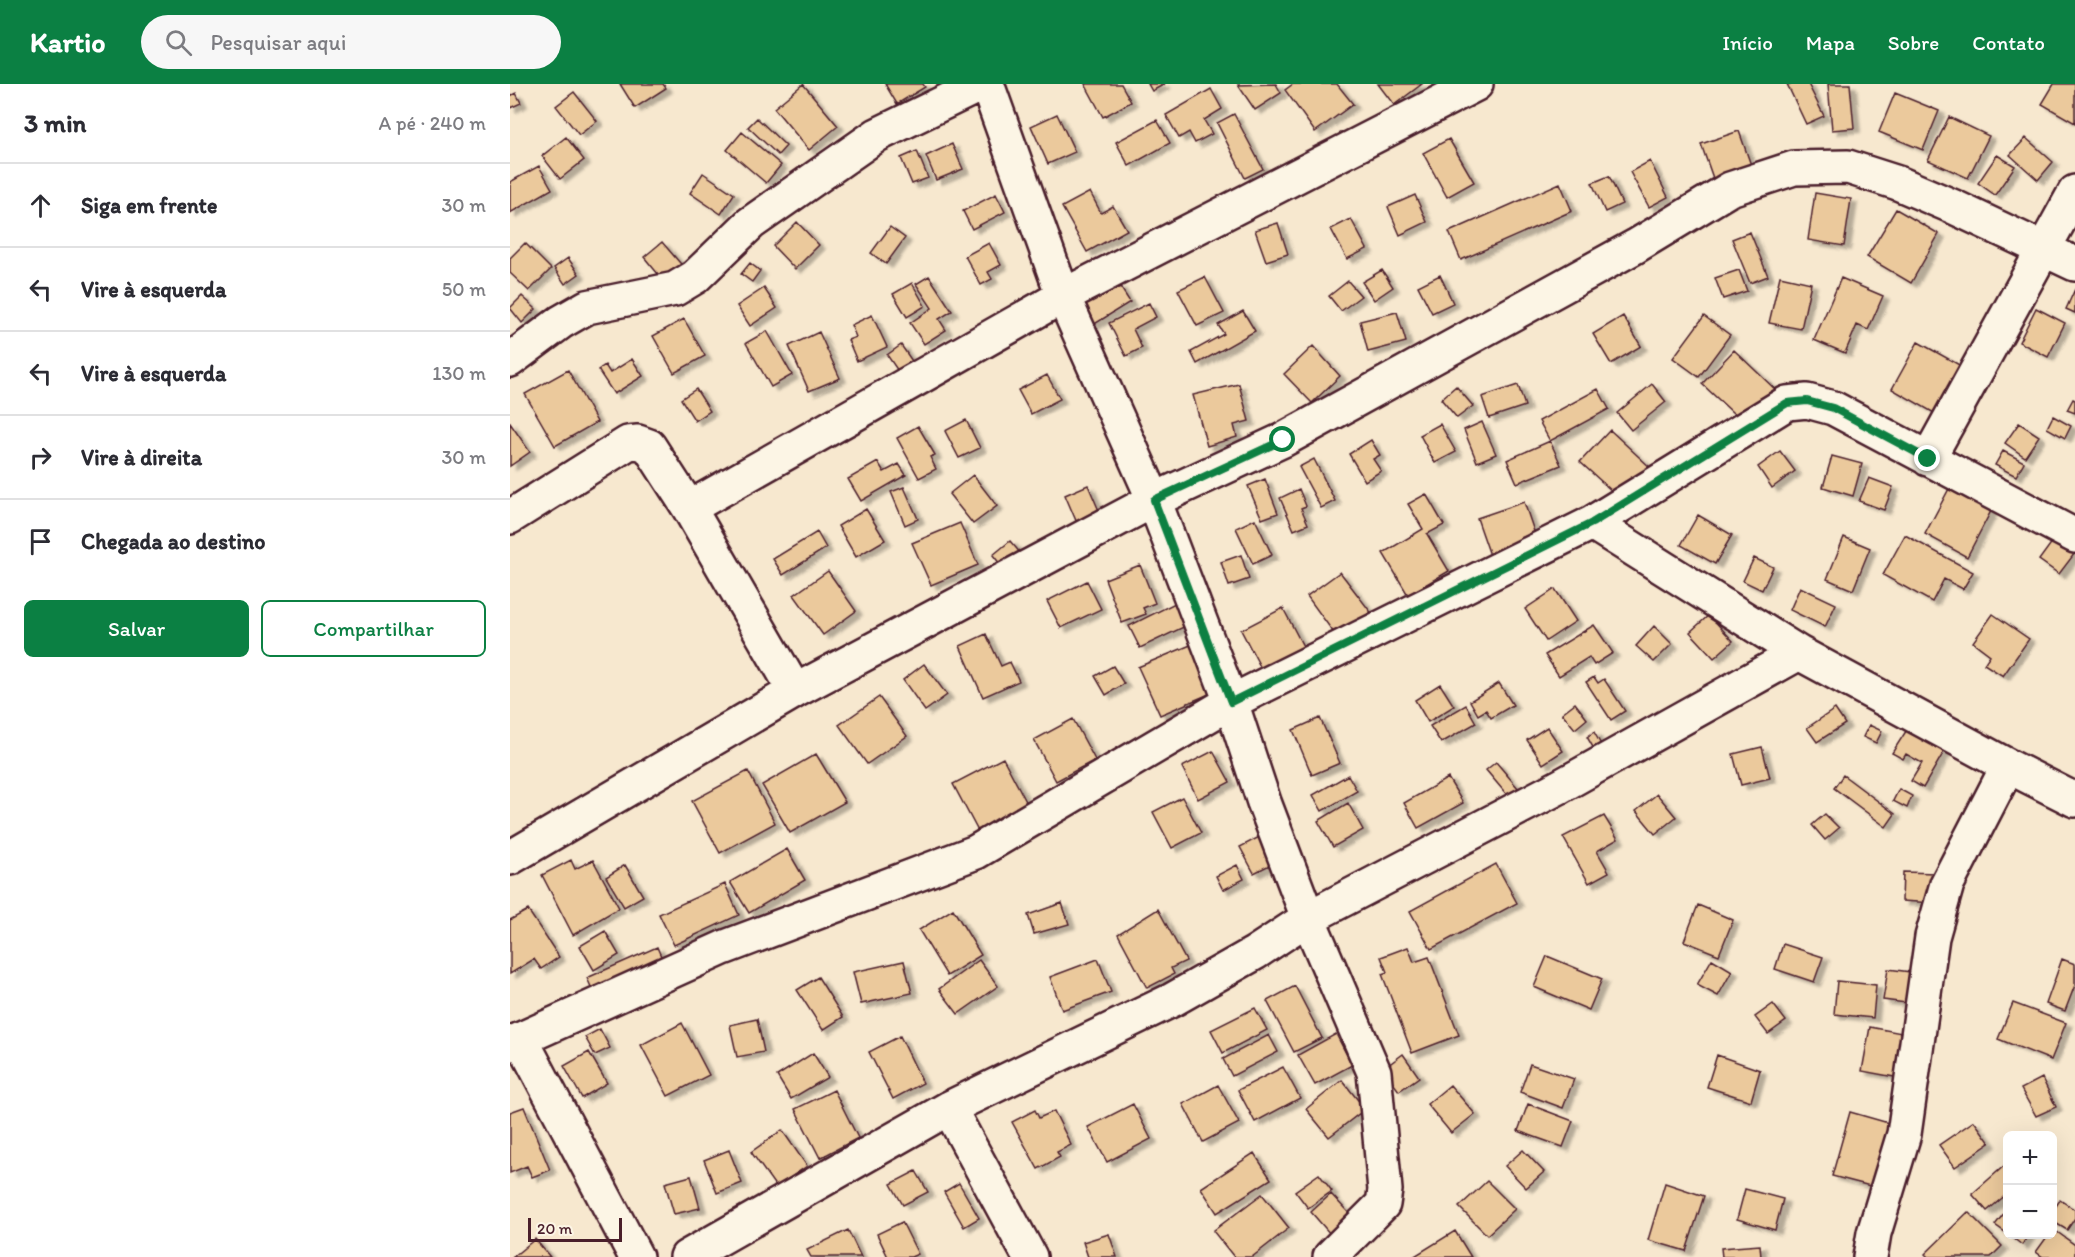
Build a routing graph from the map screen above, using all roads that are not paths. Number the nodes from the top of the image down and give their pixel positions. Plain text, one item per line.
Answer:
1 (982, 84) edge
2 (987, 84) edge
3 (1476, 84) edge
4 (2075, 192) edge
5 (2044, 247) junction
6 (2075, 264) edge
7 (1063, 296) junction
8 (510, 360) edge
9 (1928, 459) junction
10 (1154, 500) junction
11 (689, 508) junction
12 (510, 517) edge
13 (1592, 523) junction
14 (2075, 536) edge
15 (1799, 653) junction
16 (795, 691) junction
17 (1231, 702) junction
18 (2007, 766) junction
19 (2075, 800) edge
20 (510, 858) edge
21 (1308, 918) junction
22 (516, 1041) edge
23 (949, 1108) junction
24 (636, 1257) edge
25 (687, 1257) edge
26 (1030, 1257) edge
27 (1330, 1257) edge
28 (1870, 1257) edge

1 - 8 street
2 - 7 street
3 - 7 street
4 - 5 street
5 - 6 street
5 - 9 street
5 - 10 street
7 - 10 street
7 - 11 street
9 - 13 street
9 - 14 street
10 - 16 street
10 - 17 street
11 - 12 street
11 - 16 street
13 - 15 street
13 - 17 street
15 - 18 street
15 - 21 street
16 - 20 street
17 - 21 street
17 - 22 street
18 - 19 street
18 - 28 street
21 - 23 street
21 - 27 street
22 - 24 street
23 - 25 street
23 - 26 street

